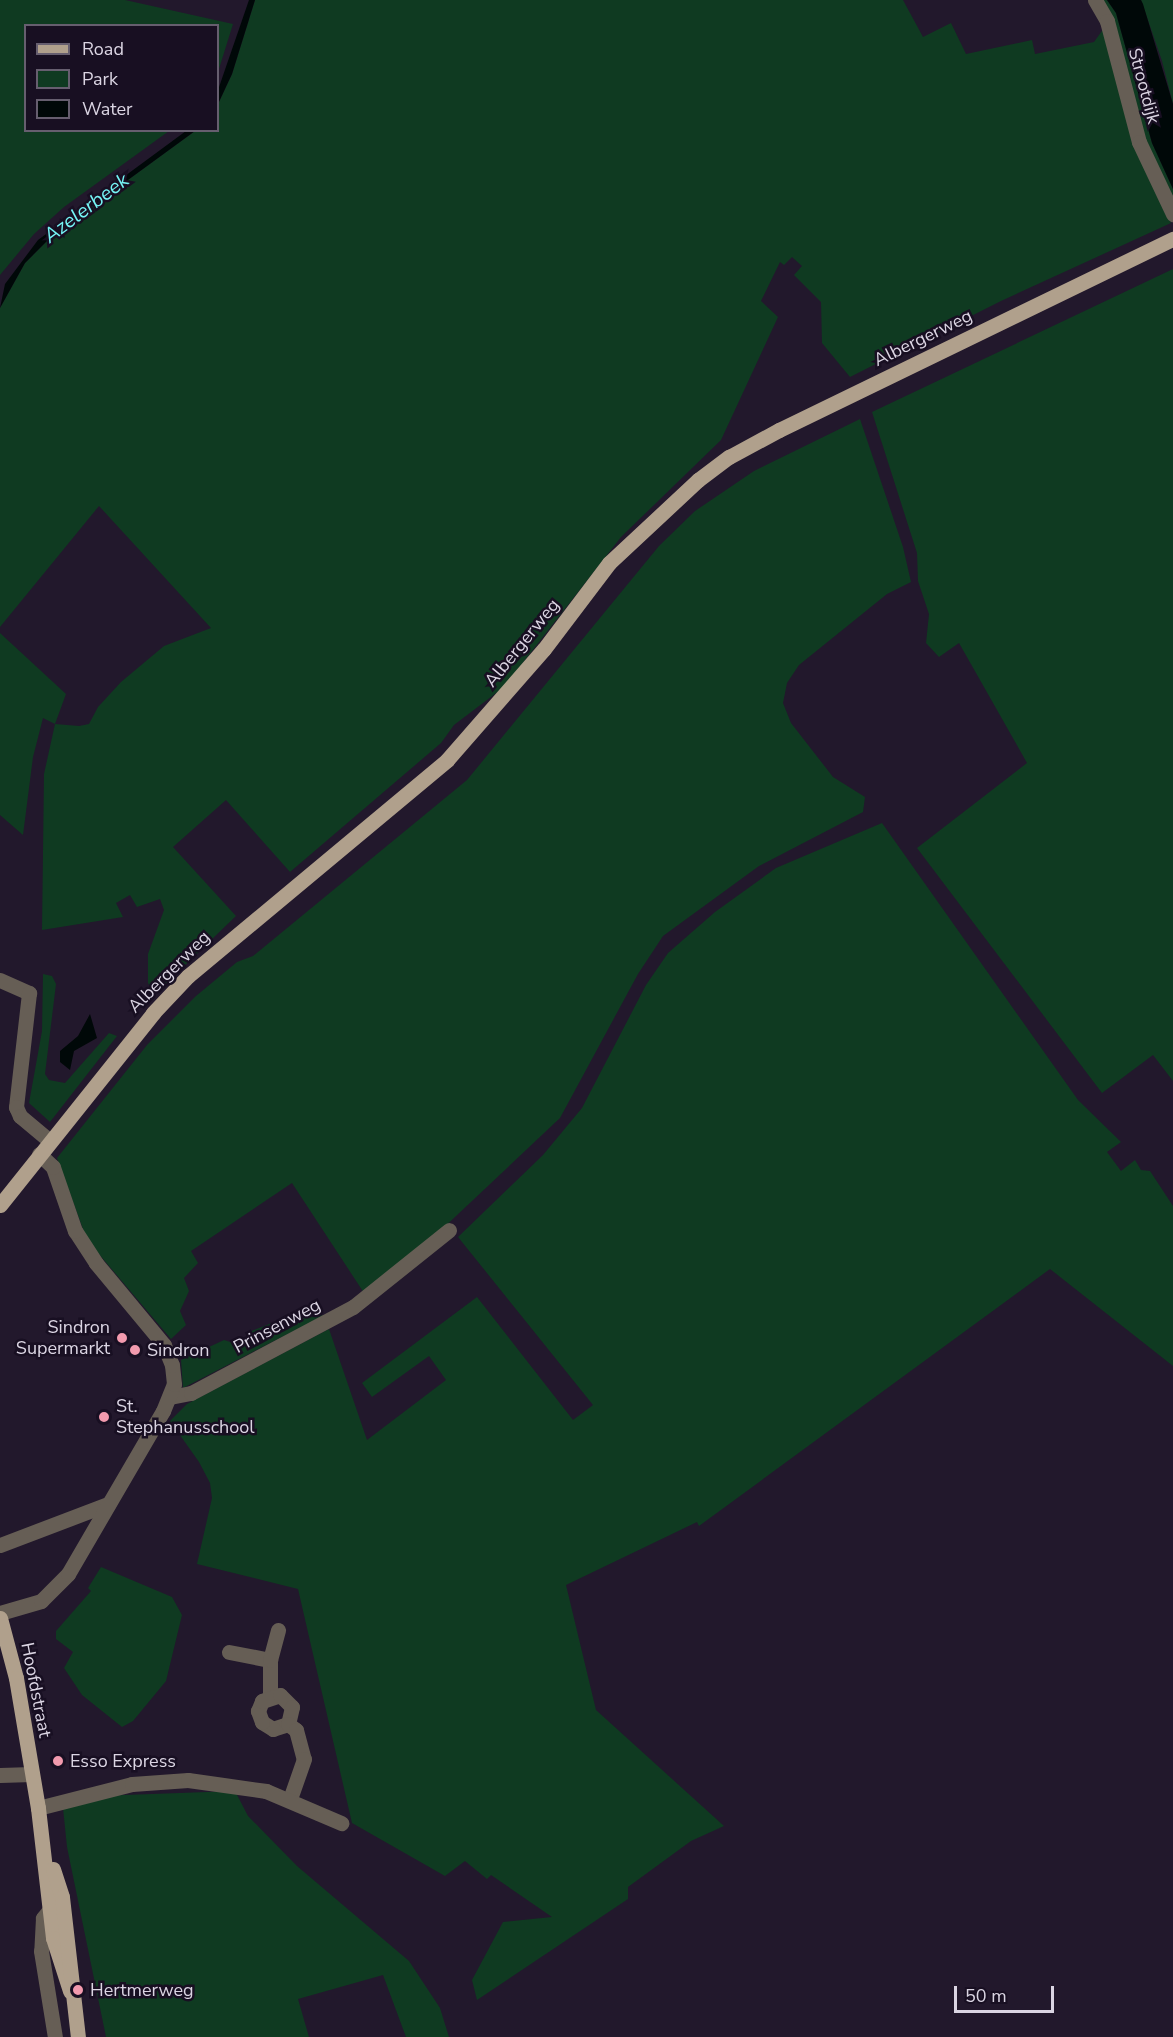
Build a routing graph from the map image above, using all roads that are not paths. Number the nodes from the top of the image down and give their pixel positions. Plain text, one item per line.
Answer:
1 (1095, 0) edge
2 (1173, 214) edge
3 (1173, 239) edge
4 (0, 981) edge
5 (50, 1141) junction
6 (39, 1154) junction
7 (0, 1205) edge
8 (449, 1230) dead end
9 (170, 1397) junction
10 (108, 1504) junction
11 (0, 1545) edge
12 (0, 1612) edge
13 (0, 1618) edge
14 (278, 1630) dead end
15 (230, 1652) dead end
16 (270, 1660) junction
17 (270, 1696) junction
18 (288, 1724) junction
19 (32, 1774) junction
20 (0, 1775) edge
21 (290, 1799) junction
22 (38, 1808) junction
23 (341, 1823) dead end
24 (43, 1840) junction
25 (51, 1908) junction
26 (70, 1991) junction
27 (77, 2031) edge
28 (55, 2033) edge

1 - 2 street, Strootdijk
3 - 5 main road, Albergerweg
4 - 5 street
5 - 6 main road, Albergerweg
6 - 7 main road, Albergerweg
6 - 9 street
8 - 9 street, Prinsenweg
9 - 10 street
10 - 11 street
10 - 12 street
13 - 19 main road, Hoofdstraat
14 - 16 street
15 - 16 street
16 - 17 street
17 - 18 street
17 - 18 street
18 - 21 street
19 - 20 street
19 - 22 main road, Hoofdstraat
21 - 22 street
21 - 23 street
22 - 24 main road, Hoofdstraat
24 - 25 main road, Hoofdstraat
24 - 26 main road, Hoofdstraat
25 - 26 main road, Hoofdstraat
25 - 28 street, Hoofdstraat
26 - 27 main road, Hoofdstraat
27 - 28 street, Hoofdstraat

